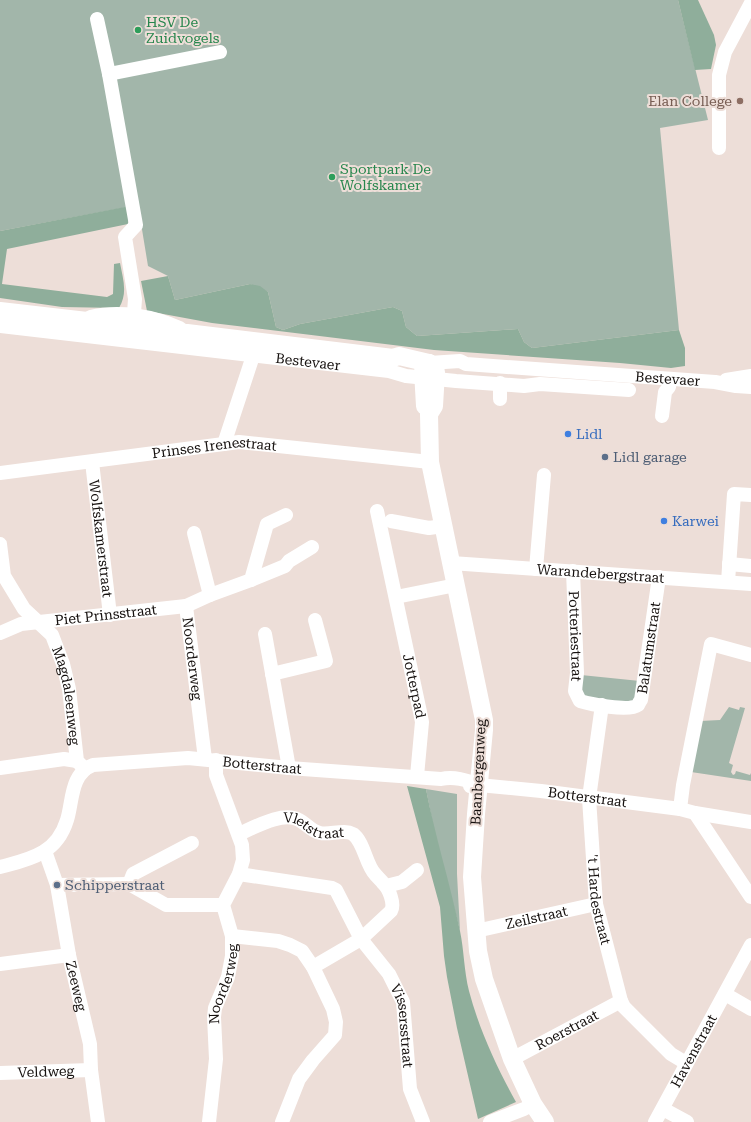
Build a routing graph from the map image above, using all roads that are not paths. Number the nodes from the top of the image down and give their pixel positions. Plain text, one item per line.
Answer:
1 (751, 3) edge
2 (97, 19) dead end
3 (220, 52) dead end
4 (109, 74) junction
5 (719, 148) dead end
6 (0, 311) edge
7 (134, 325) junction
8 (0, 326) edge
9 (253, 356) junction
10 (429, 373) junction
11 (620, 375) junction
12 (751, 376) edge
13 (670, 379) junction
14 (715, 382) junction
15 (500, 384) junction
16 (751, 387) edge
17 (500, 399) dead end
18 (662, 416) dead end
19 (224, 444) junction
20 (92, 462) junction
21 (430, 462) junction
22 (0, 473) edge
23 (544, 475) dead end
24 (751, 495) edge
25 (377, 511) dead end
26 (286, 515) dead end
27 (391, 521) dead end
28 (448, 532) junction
29 (194, 533) dead end
30 (0, 544) edge
31 (312, 546) dead end
32 (451, 563) junction
33 (729, 564) junction
34 (751, 566) edge
35 (536, 568) junction
36 (573, 571) junction
37 (659, 577) junction
38 (251, 580) junction
39 (728, 582) junction
40 (751, 584) edge
41 (456, 585) junction
42 (210, 595) junction
43 (396, 597) junction
44 (186, 606) junction
45 (110, 615) junction
46 (315, 620) dead end
47 (39, 622) junction
48 (0, 633) edge
49 (265, 634) dead end
50 (751, 655) edge
51 (272, 674) junction
52 (602, 705) junction
53 (211, 759) junction
54 (81, 765) junction
55 (0, 768) edge
56 (289, 768) junction
57 (417, 776) junction
58 (479, 785) junction
59 (589, 798) junction
60 (680, 809) junction
61 (695, 813) junction
62 (751, 822) edge
63 (239, 834) junction
64 (192, 843) dead end
65 (45, 851) junction
66 (0, 867) edge
67 (417, 870) dead end
68 (239, 874) junction
69 (129, 884) junction
70 (57, 885) junction
71 (386, 886) junction
72 (751, 897) edge
73 (596, 904) junction
74 (223, 905) junction
75 (476, 931) junction
76 (232, 936) junction
77 (361, 939) junction
78 (751, 945) edge
79 (69, 955) junction
80 (0, 964) edge
81 (313, 967) junction
82 (725, 994) junction
83 (621, 1001) junction
84 (751, 1009) edge
85 (512, 1059) junction
86 (686, 1063) junction
87 (91, 1070) junction
88 (0, 1073) edge
89 (533, 1104) junction
90 (663, 1108) junction
91 (98, 1122) edge
92 (209, 1122) edge
93 (282, 1122) edge
94 (423, 1122) edge
95 (490, 1122) edge
96 (545, 1122) edge
97 (655, 1122) edge
98 (687, 1122) edge

1 - 5 street
2 - 4 street
3 - 4 street
4 - 7 street
6 - 7 main road, Bestevaer
7 - 10 main road, Bestevaer
8 - 9 street, Bestevaer
9 - 10 street, Bestevaer
9 - 19 street
10 - 11 street, Bestevaer
10 - 15 street, Bestevaer
10 - 21 main road, Baanbergenweg
11 - 13 street, Bestevaer
11 - 15 street, Bestevaer
12 - 14 street, Bestevaer
13 - 14 street, Bestevaer
13 - 18 street
14 - 16 street, Bestevaer
15 - 17 street
19 - 20 street, Prinses Irenestraat
19 - 21 street, Prinses Irenestraat
20 - 22 street, Prinses Irenestraat
20 - 45 street, Wolfskamerstraat
21 - 28 main road, Baanbergenweg
23 - 35 street
24 - 33 street
25 - 43 street, Jotterpad
26 - 38 street
27 - 28 street
28 - 32 main road, Baanbergenweg
29 - 42 street
30 - 47 street, Magdaleenweg
31 - 38 street, Piet Prinsstraat
32 - 35 street, Warandebergstraat
32 - 41 main road, Baanbergenweg
33 - 34 street
33 - 39 street
35 - 36 street, Warandebergstraat
36 - 37 street, Warandebergstraat
36 - 52 street, Potteriestraat
37 - 39 street, Warandebergstraat
37 - 52 street, Balatumstraat
38 - 42 street, Piet Prinsstraat
39 - 40 street, Warandebergstraat
41 - 43 street
41 - 58 main road, Baanbergenweg
42 - 44 street, Piet Prinsstraat
43 - 57 street, Jotterpad
44 - 45 street, Piet Prinsstraat
44 - 53 street, Noorderweg
45 - 47 street, Piet Prinsstraat
46 - 51 street
47 - 48 street, Piet Prinsstraat
47 - 54 street, Magdaleenweg
49 - 51 street
50 - 60 street
51 - 56 street
52 - 59 street, 't Hardestraat
53 - 54 street, Botterstraat
53 - 56 street, Botterstraat
53 - 63 street, Noorderweg
54 - 55 street, Botterstraat
54 - 65 street
56 - 57 street, Botterstraat
57 - 58 street, Botterstraat
58 - 59 street, Botterstraat
58 - 75 main road, Baanbergenweg
59 - 60 street, Botterstraat
59 - 73 street, 't Hardestraat
60 - 61 street, Botterstraat
61 - 62 street, Botterstraat
61 - 72 street
63 - 68 street, Noorderweg
63 - 71 street, Vletstraat
64 - 69 street
65 - 66 street
65 - 70 street, Zeeweg
67 - 71 street
68 - 74 street, Noorderweg
68 - 77 street, Vissersstraat
69 - 70 street
69 - 74 street
70 - 79 street, Zeeweg
71 - 77 street, Vletstraat
73 - 75 street, Zeilstraat
73 - 83 street, 't Hardestraat
74 - 76 street, Noorderweg
75 - 85 main road, Baanbergenweg
76 - 81 street
76 - 92 street, Noorderweg
77 - 81 street
77 - 94 street, Vissersstraat
78 - 82 street, Havenstraat
79 - 80 street
79 - 87 street, Zeeweg
81 - 93 street
82 - 84 street
82 - 86 street, Havenstraat
83 - 85 street, Roerstraat
83 - 86 street, 't Hardestraat
85 - 89 main road, Baanbergenweg
86 - 90 street, Havenstraat
87 - 88 street, Veldweg
87 - 91 street, Zeeweg
89 - 95 street
89 - 96 main road, Baanbergenweg
90 - 97 street, Havenstraat
90 - 98 street

